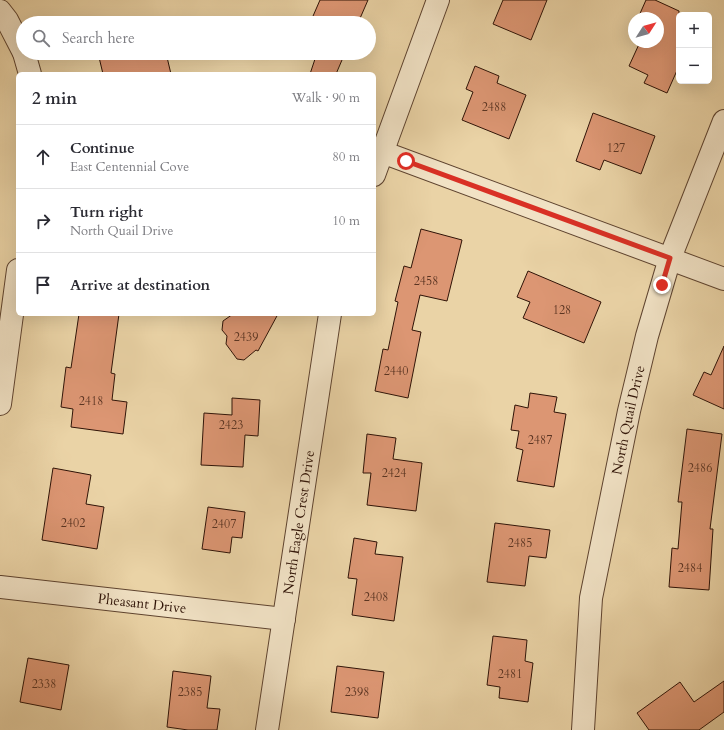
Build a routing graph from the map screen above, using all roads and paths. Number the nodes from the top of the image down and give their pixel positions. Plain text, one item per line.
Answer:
1 (438, 0) edge
2 (0, 11) edge
3 (16, 38) edge
4 (26, 60) edge
5 (29, 72) edge
6 (724, 121) edge
7 (382, 152) junction
8 (376, 169) edge
9 (670, 258) junction
10 (724, 279) edge
11 (16, 281) edge
12 (330, 316) edge
13 (4, 345) edge
14 (0, 404) edge
15 (0, 587) edge
16 (284, 620) junction
17 (267, 730) edge
18 (583, 730) edge

1 - 7 street
2 - 3 street
4 - 5 street
6 - 9 street, North Quail Drive
7 - 8 street
7 - 9 street
9 - 10 street
9 - 18 street, North Quail Drive
11 - 13 street
12 - 16 street, North Eagle Crest Drive
13 - 14 street
15 - 16 street, Pheasant Drive
16 - 17 street, North Eagle Crest Drive

